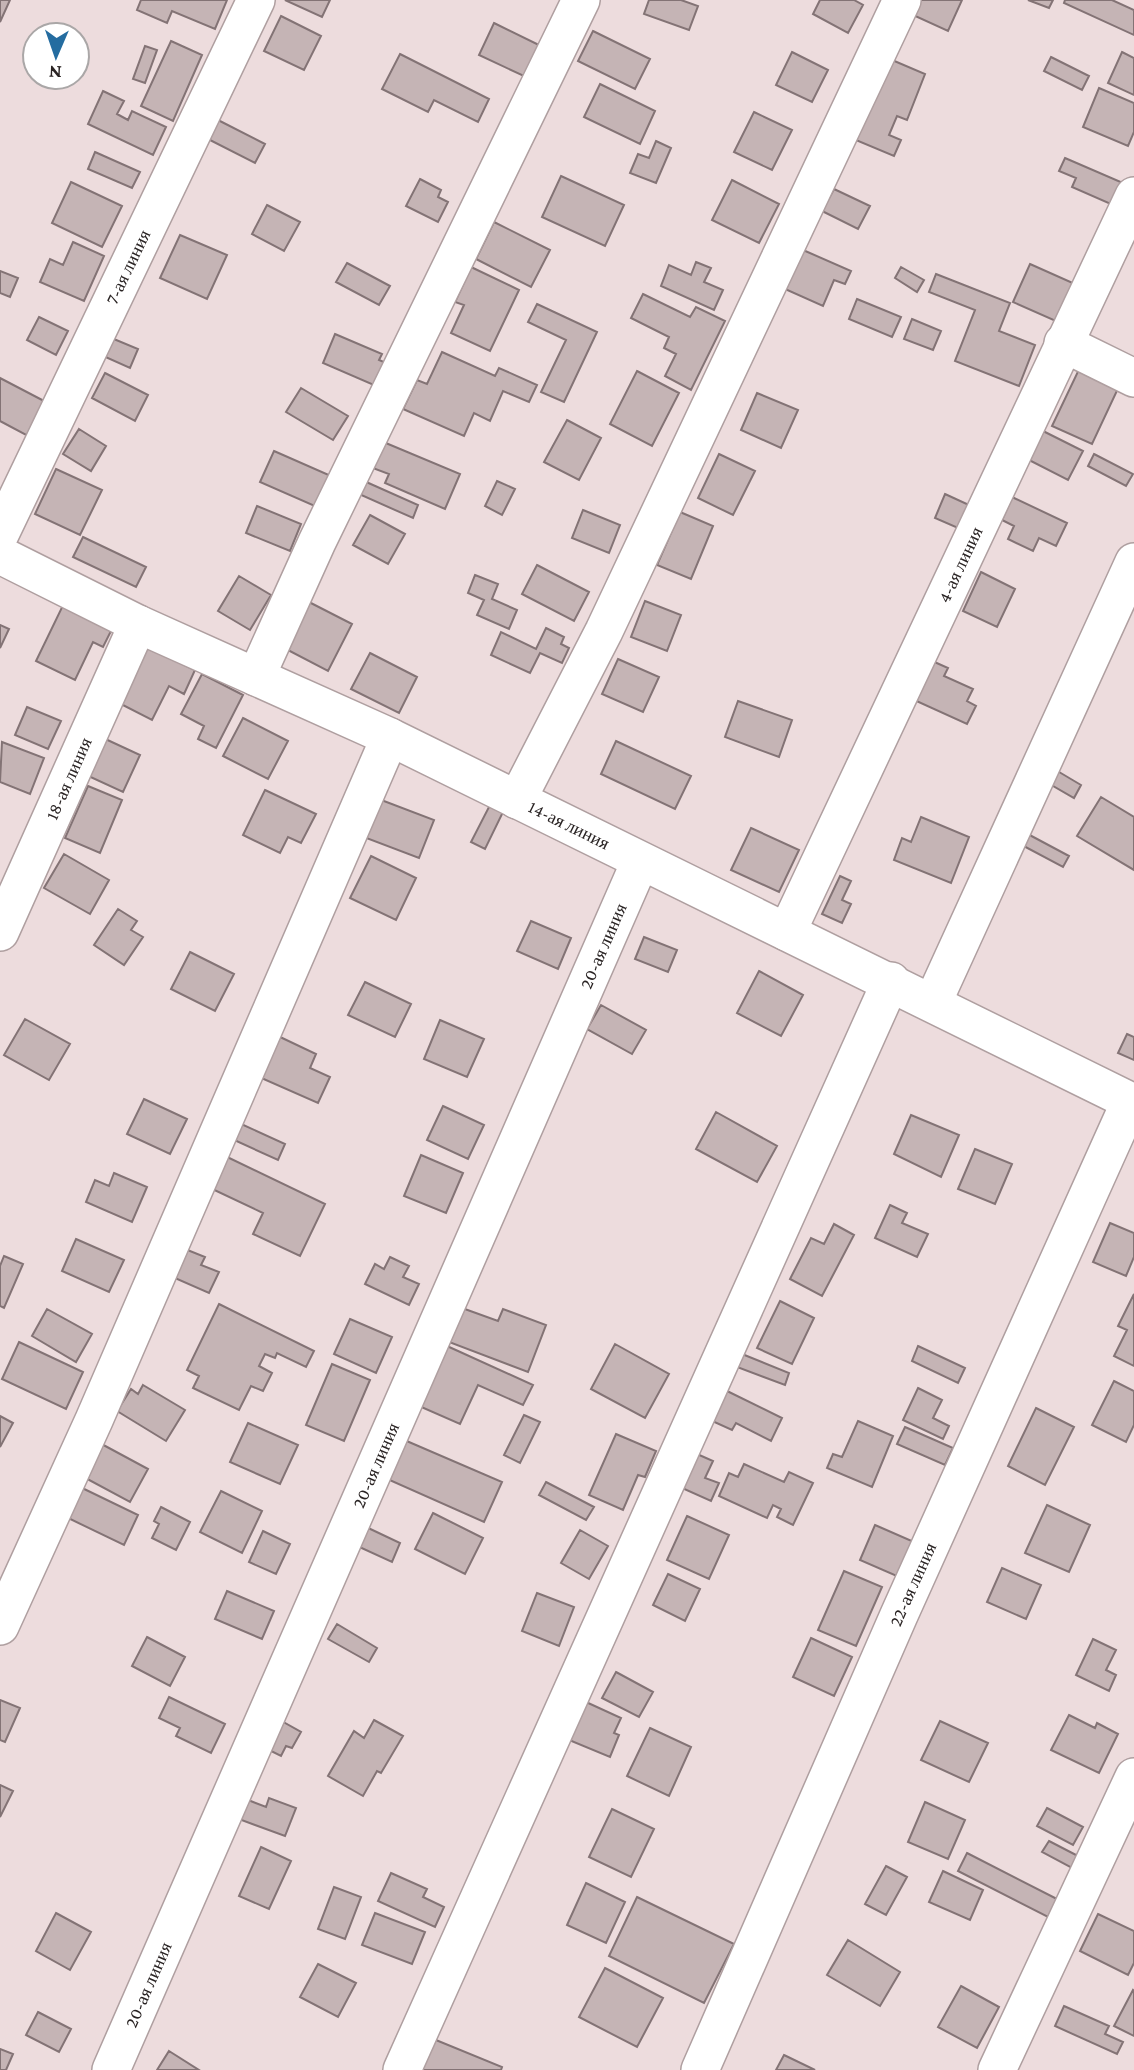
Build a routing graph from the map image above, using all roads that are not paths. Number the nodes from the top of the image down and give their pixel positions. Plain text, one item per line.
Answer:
1 (256, 0) edge
2 (580, 0) edge
3 (902, 0) edge
4 (1134, 196) edge
5 (1063, 343) junction
6 (1134, 378) edge
7 (0, 534) edge
8 (0, 555) edge
9 (1134, 562) edge
10 (138, 624) junction
11 (256, 677) junction
12 (390, 737) junction
13 (516, 800) junction
14 (640, 862) junction
15 (0, 932) edge
16 (787, 932) junction
17 (891, 981) junction
18 (933, 1002) junction
19 (1132, 1102) edge
20 (0, 1626) edge
21 (1134, 1777) edge
22 (111, 2070) edge
23 (402, 2070) edge
24 (700, 2070) edge
25 (997, 2070) edge

1 - 7 street, 7-ая линия
2 - 11 street
3 - 13 street
4 - 5 street, 4-ая линия
5 - 6 street
5 - 16 street, 4-ая линия
8 - 10 street, 14-ая линия
9 - 18 street
10 - 11 street, 14-ая линия
10 - 15 street, 18-ая линия
11 - 12 street, 14-ая линия
12 - 13 street, 14-ая линия
12 - 20 street
13 - 14 street, 14-ая линия
14 - 16 street, 14-ая линия
14 - 22 street, 20-ая линия
16 - 17 street, 14-ая линия
17 - 18 street, 14-ая линия
17 - 23 street
18 - 19 street, 14-ая линия
19 - 24 street, 22-ая линия
21 - 25 street

